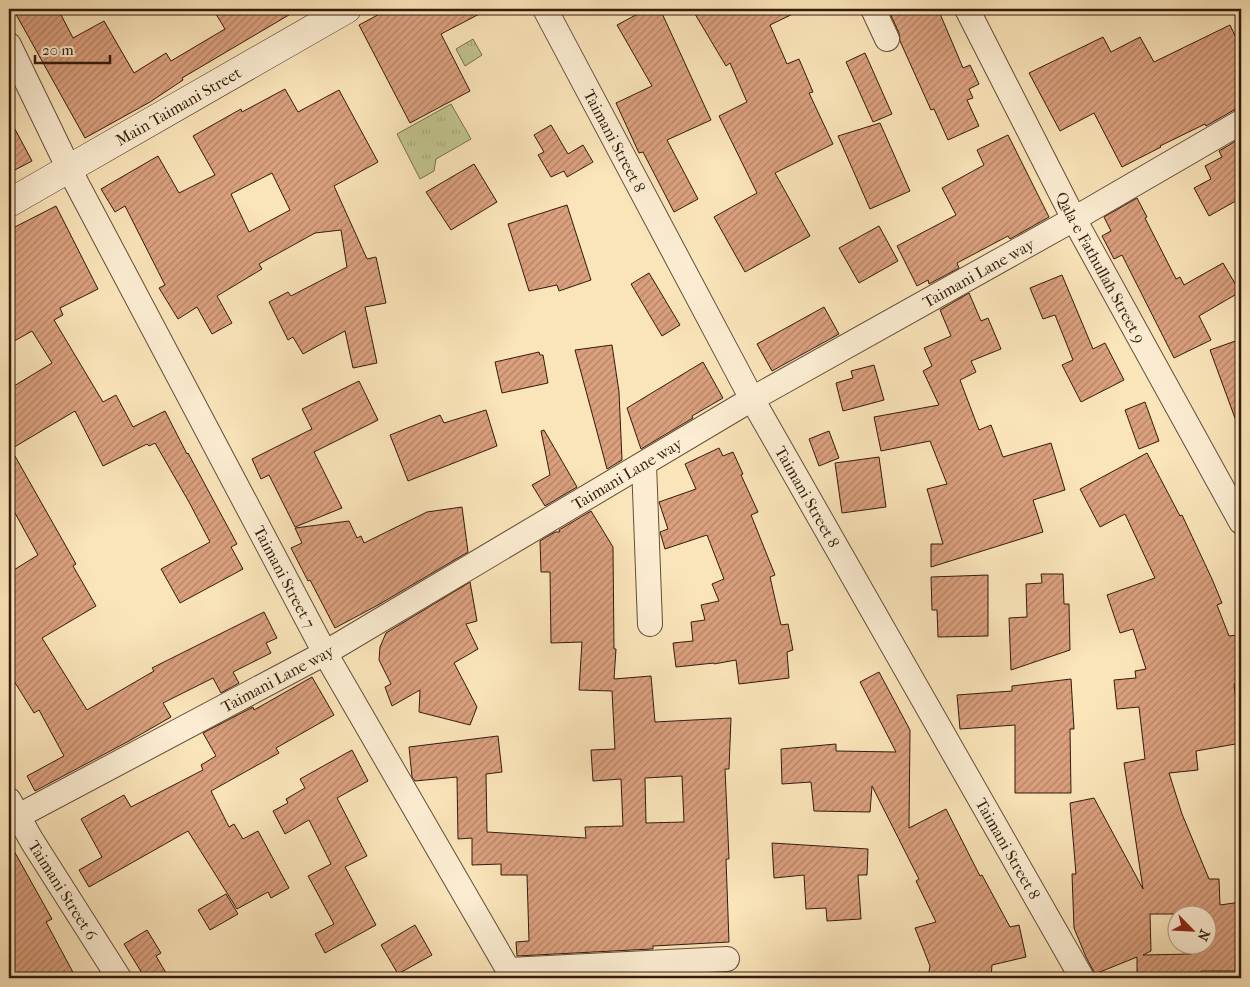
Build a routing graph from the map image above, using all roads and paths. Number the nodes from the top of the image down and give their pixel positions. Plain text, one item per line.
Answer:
1 (347, 9) edge
2 (545, 9) edge
3 (873, 9) edge
4 (967, 9) edge
5 (887, 39) dead end
6 (9, 45) edge
7 (1241, 122) edge
8 (69, 169) junction
9 (9, 203) edge
10 (1074, 219) junction
11 (752, 398) junction
12 (644, 464) junction
13 (1241, 522) edge
14 (650, 624) dead end
15 (325, 653) junction
16 (12, 812) edge
17 (727, 959) dead end
18 (511, 974) edge
19 (119, 978) edge
20 (1082, 978) edge

1 - 8 main road, Main Taimani Street
2 - 11 street, Taimani Street 8
3 - 5 street
4 - 10 street, Qala-e Fathullah Street 9
6 - 8 street, Taimani Street 7
7 - 10 street, Taimani Lane way
8 - 9 main road, Main Taimani Street
8 - 15 street, Taimani Street 7
10 - 11 street, Taimani Lane way
10 - 13 street, Qala-e Fathullah Street 9
11 - 12 street, Taimani Lane way
11 - 20 street, Taimani Street 8
12 - 14 street
12 - 15 street, Taimani Lane way
15 - 16 street, Taimani Lane way
15 - 18 street, Taimani Street 7
16 - 19 street, Taimani Street 6
17 - 18 street

